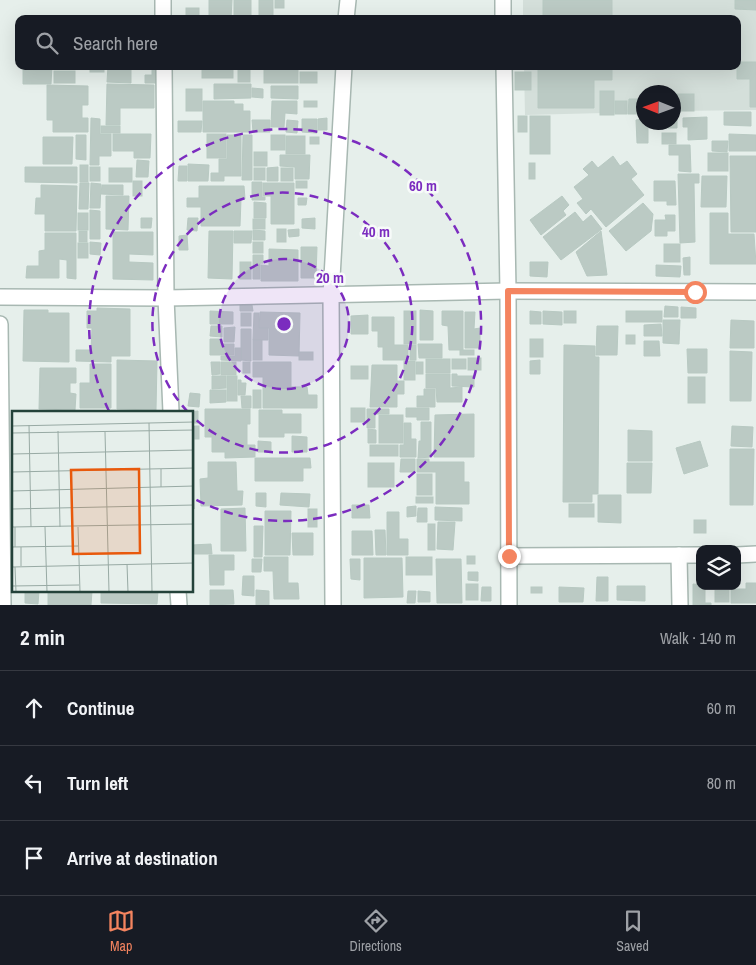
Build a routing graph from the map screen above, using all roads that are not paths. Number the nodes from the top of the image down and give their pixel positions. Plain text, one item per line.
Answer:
1 (163, 0) edge
2 (348, 0) edge
3 (503, 0) edge
4 (164, 15) edge
5 (346, 15) edge
6 (503, 15) edge
7 (164, 70) edge
8 (344, 70) edge
9 (504, 70) edge
10 (508, 291) junction
11 (756, 292) edge
12 (331, 294) junction
13 (0, 297) edge
14 (166, 298) junction
15 (0, 324) edge
16 (171, 411) edge
17 (741, 554) edge
18 (756, 554) edge
19 (679, 555) junction
20 (696, 555) edge
21 (509, 556) junction
22 (178, 592) edge
23 (3, 605) edge
24 (179, 605) edge
25 (333, 605) edge
26 (509, 605) edge
27 (680, 605) edge

1 - 4 street
2 - 5 street
3 - 6 street
7 - 14 street
8 - 12 street
9 - 10 street
10 - 11 street
10 - 12 street
10 - 21 street
12 - 14 street
12 - 25 street
13 - 14 street
14 - 16 street
15 - 23 street
17 - 18 street
19 - 20 street
19 - 21 street
19 - 27 street
21 - 26 street
22 - 24 street

